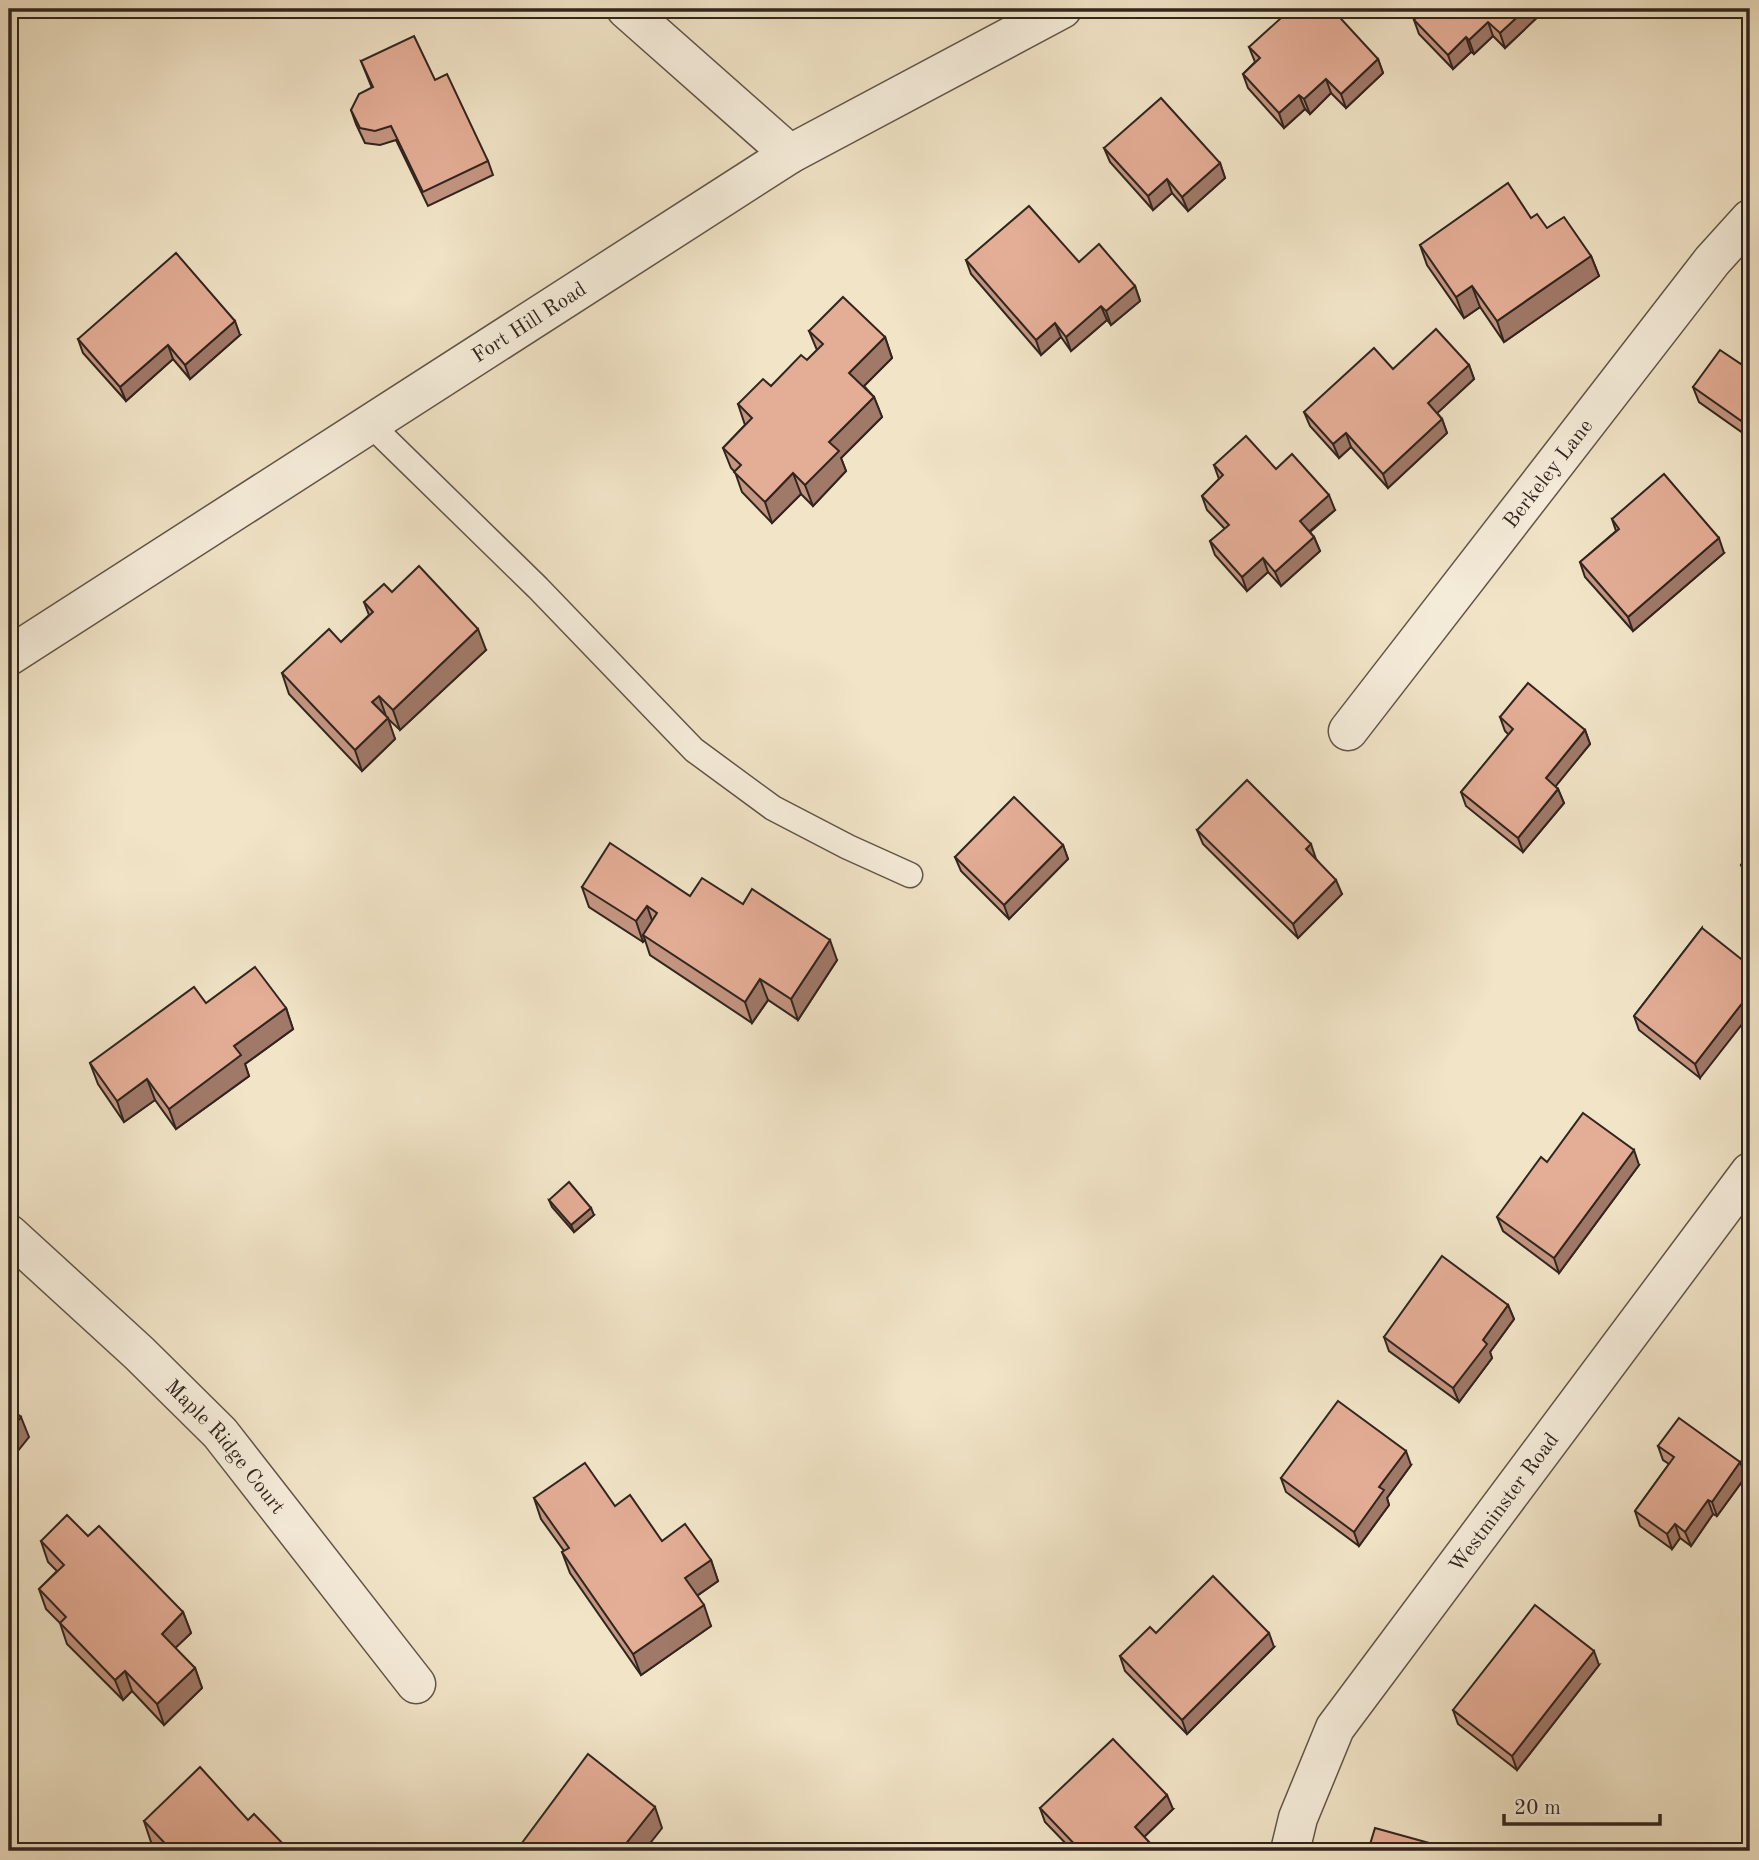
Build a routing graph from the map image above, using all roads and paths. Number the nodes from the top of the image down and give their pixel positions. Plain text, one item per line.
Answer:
1 (626, 9) edge
2 (1062, 9) edge
3 (790, 154) junction
4 (1750, 219) edge
5 (370, 424) junction
6 (9, 656) edge
7 (1348, 732) dead end
8 (910, 876) dead end
9 (1750, 1172) edge
10 (9, 1234) edge
11 (416, 1684) dead end
12 (1290, 1851) edge

1 - 3 street
2 - 3 street, Fort Hill Road
3 - 5 street, Fort Hill Road
4 - 7 street, Berkeley Lane
5 - 6 street, Fort Hill Road
5 - 8 lane
9 - 12 street, Westminster Road
10 - 11 street, Maple Ridge Court

